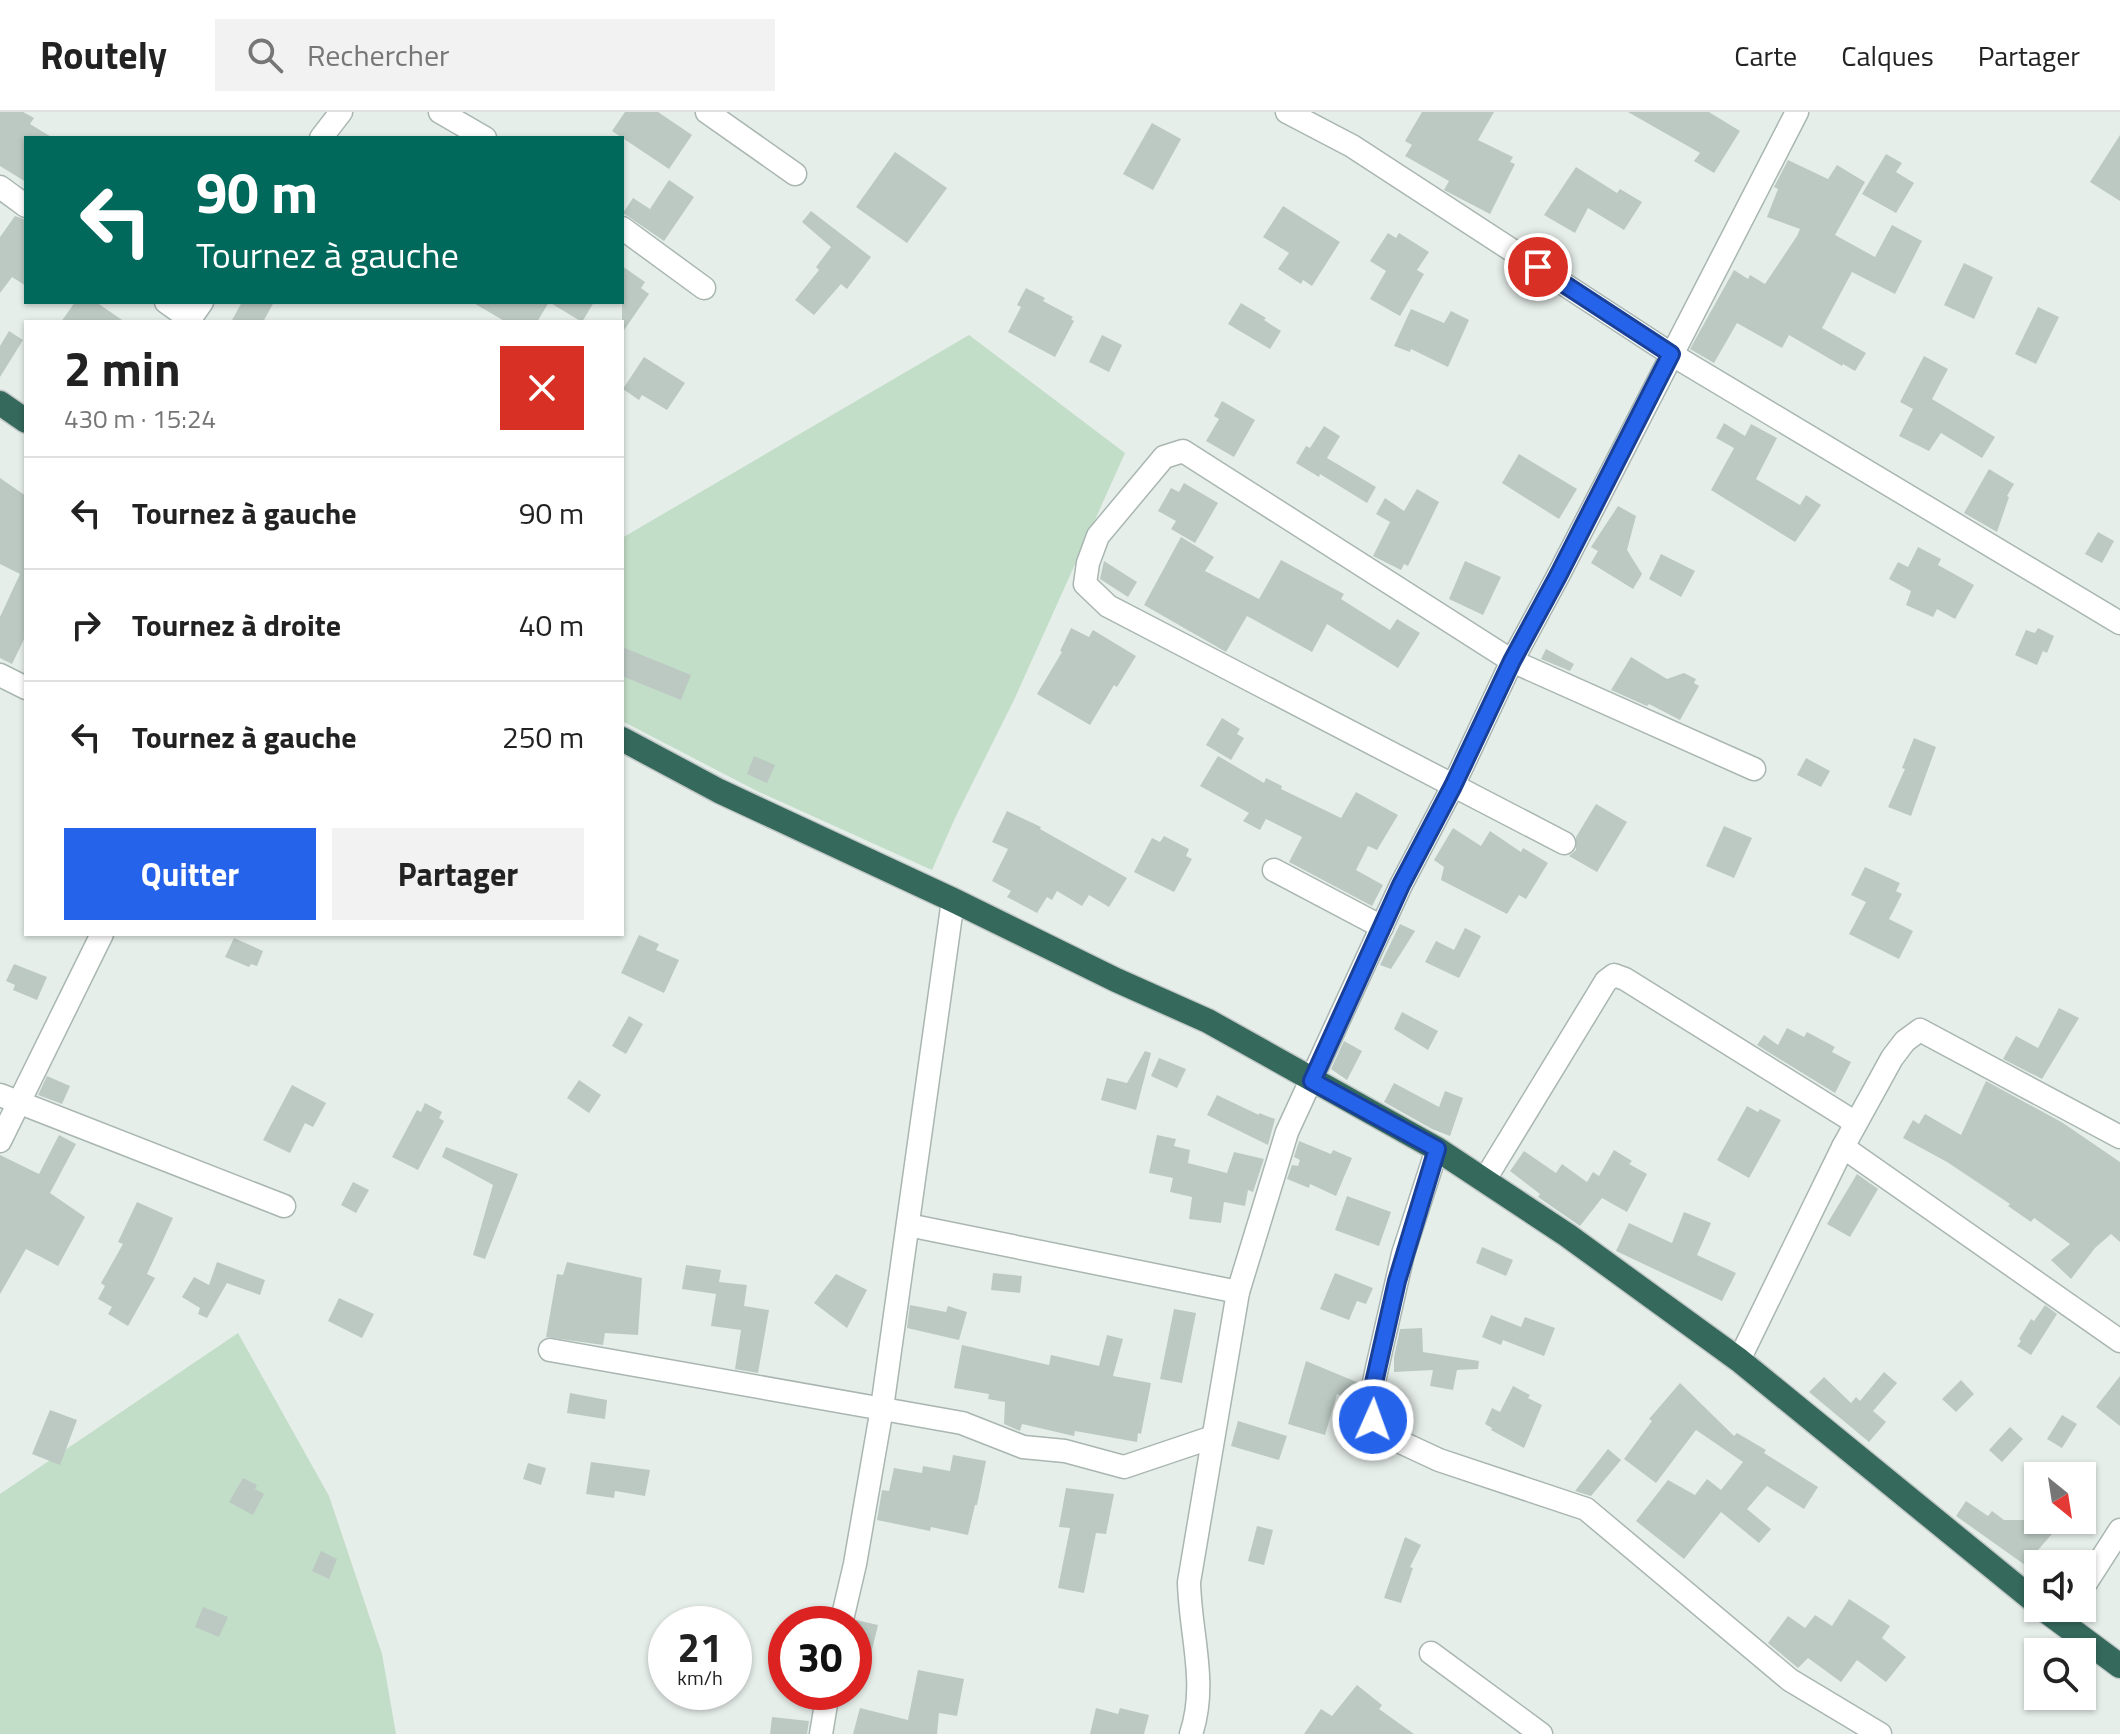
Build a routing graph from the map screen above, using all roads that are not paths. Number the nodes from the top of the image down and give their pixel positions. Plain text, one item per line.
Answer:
1 (341, 112) edge
2 (440, 112) edge
3 (707, 112) edge
4 (1287, 112) edge
5 (1797, 112) edge
6 (323, 136) edge
7 (482, 136) edge
8 (795, 174) dead end
9 (0, 187) edge
10 (24, 205) edge
11 (624, 229) edge
12 (704, 288) dead end
13 (170, 304) edge
14 (193, 314) edge
15 (1671, 354) junction
16 (0, 403) edge
17 (24, 420) edge
18 (2120, 623) edge
19 (1512, 661) junction
20 (0, 675) edge
21 (24, 687) edge
22 (624, 740) edge
23 (1754, 769) dead end
24 (1453, 786) junction
25 (1564, 843) dead end
26 (1274, 870) dead end
27 (953, 900) junction
28 (1382, 927) junction
29 (101, 936) edge
30 (1312, 1081) junction
31 (9, 1099) edge
32 (1856, 1123) junction
33 (2120, 1137) edge
34 (0, 1141) edge
35 (1843, 1147) junction
36 (1437, 1149) junction
37 (1484, 1181) junction
38 (284, 1206) dead end
39 (908, 1225) junction
40 (1238, 1292) junction
41 (2120, 1341) edge
42 (550, 1350) dead end
43 (1739, 1360) junction
44 (882, 1408) junction
45 (1213, 1437) junction
46 (2120, 1530) edge
47 (2096, 1567) edge
48 (2024, 1589) edge
49 (845, 1606) edge
50 (2066, 1622) edge
51 (1431, 1653) dead end
52 (2120, 1666) edge
53 (825, 1710) edge
54 (821, 1734) edge
55 (1191, 1734) edge
56 (1541, 1734) edge
57 (1880, 1734) edge

1 - 6 street
2 - 7 street
3 - 8 street
4 - 15 street
5 - 15 street
9 - 10 street
11 - 12 street
13 - 14 street
15 - 18 street
15 - 19 street
16 - 17 highway
19 - 23 street
19 - 24 street
19 - 24 street
20 - 21 street
22 - 27 highway
24 - 25 street
24 - 28 street
26 - 28 street
27 - 30 highway
27 - 39 street
28 - 30 street
29 - 31 street
30 - 36 highway
30 - 40 street
31 - 34 street
31 - 38 street
32 - 33 street
32 - 35 street
32 - 37 street
35 - 41 street
35 - 43 street
36 - 37 highway
36 - 57 street
37 - 43 highway
39 - 40 street
39 - 44 street
40 - 45 street
42 - 44 street
43 - 48 highway
44 - 45 street
44 - 49 street
45 - 55 street
46 - 47 street
50 - 52 highway
51 - 56 street
53 - 54 street

